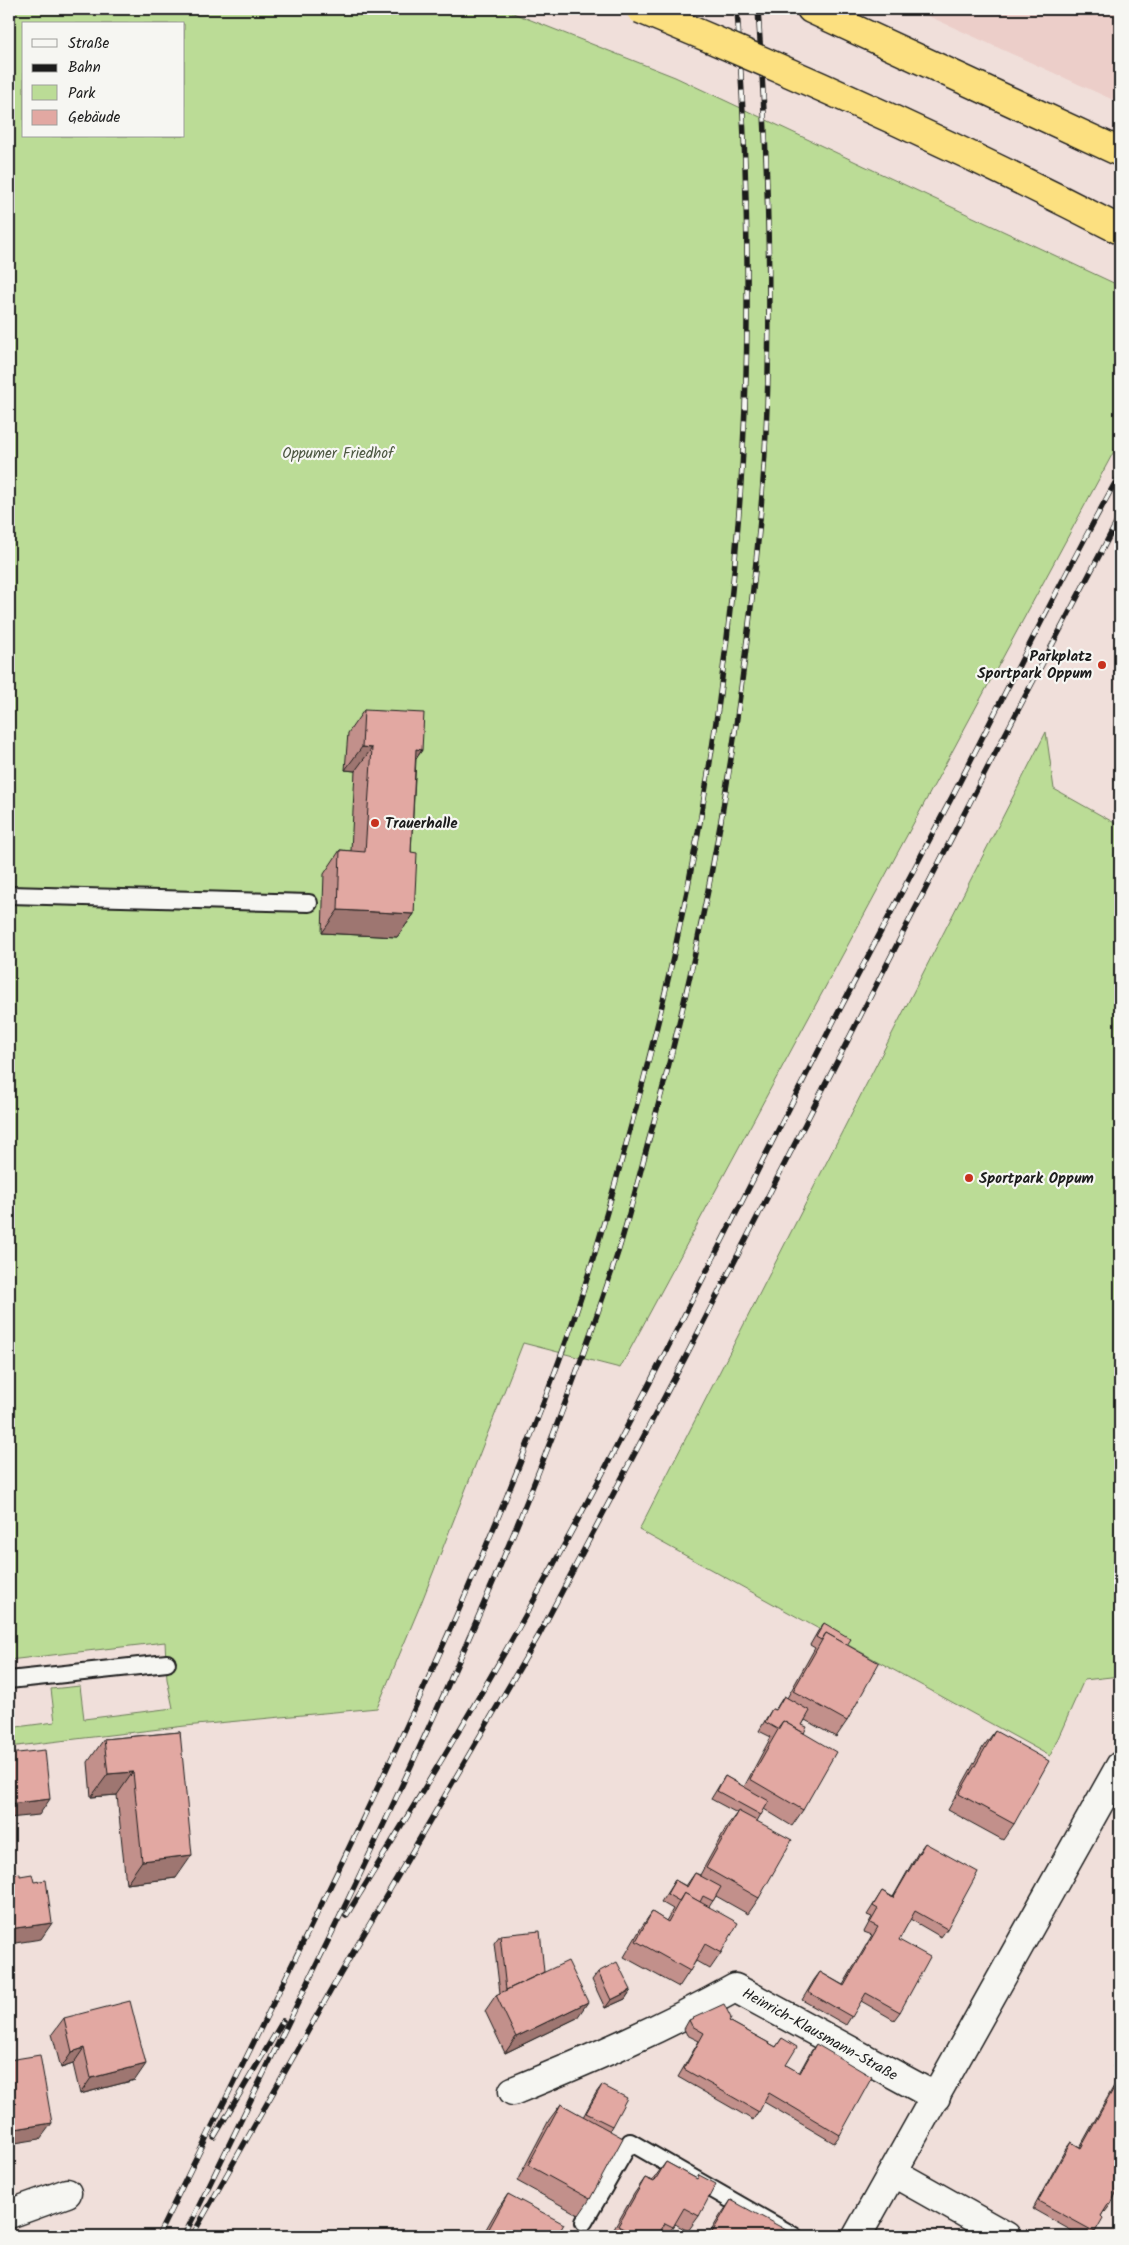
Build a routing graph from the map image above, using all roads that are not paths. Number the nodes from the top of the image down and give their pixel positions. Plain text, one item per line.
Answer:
1 (640, 9) edge
2 (811, 9) edge
3 (1120, 152) edge
4 (1120, 230) edge
5 (9, 895) edge
6 (309, 903) dead end
7 (167, 1663) dead end
8 (9, 1680) edge
9 (1120, 1766) edge
10 (513, 2091) dead end
11 (936, 2097) junction
12 (894, 2173) junction
13 (67, 2193) dead end
14 (9, 2214) edge
15 (584, 2222) dead end
16 (794, 2236) edge
17 (857, 2236) edge
18 (1006, 2236) edge

1 - 4 highway, bridge
2 - 3 highway
5 - 6 lane
7 - 8 lane
9 - 11 street
10 - 11 street, Heinrich-Klausmann-Straße
11 - 12 street
12 - 17 street
12 - 18 street
13 - 14 street
15 - 16 lane

